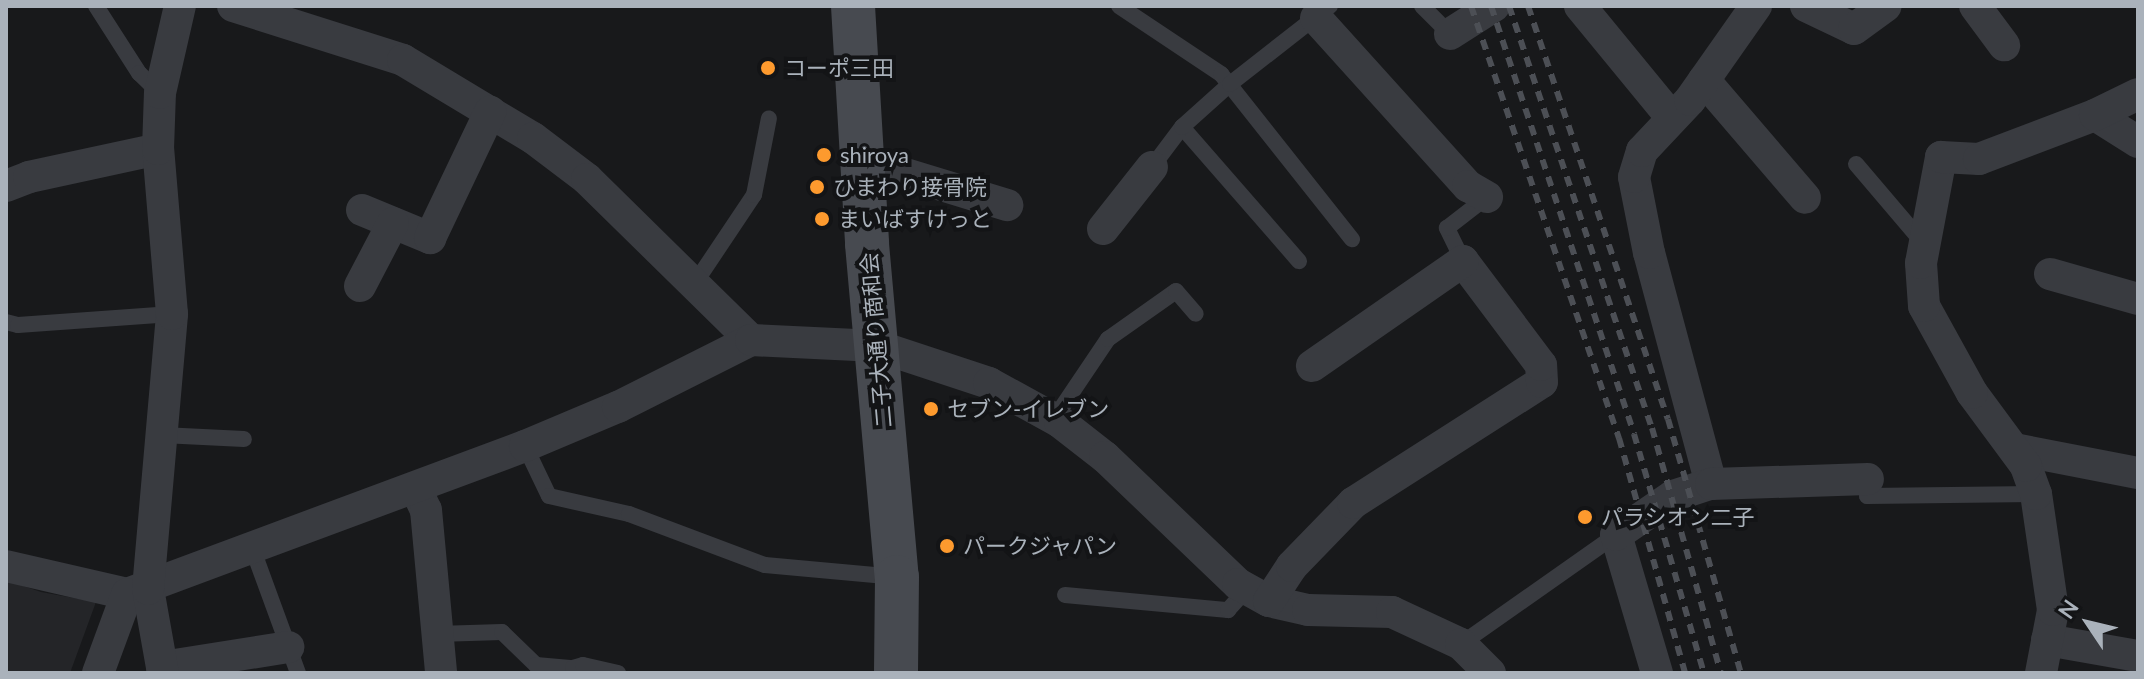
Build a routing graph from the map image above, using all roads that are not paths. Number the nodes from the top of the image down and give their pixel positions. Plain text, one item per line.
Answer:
1 (96, 6) edge
2 (180, 6) edge
3 (233, 6) edge
4 (852, 6) edge
5 (1119, 6) edge
6 (1422, 6) edge
7 (1494, 6) edge
8 (1580, 6) edge
9 (1756, 6) edge
10 (1806, 6) edge
11 (1886, 6) edge
12 (1975, 6) edge
13 (1323, 12) edge
14 (1450, 34) joint
15 (2004, 45) dead end
16 (1704, 80) junction
17 (1230, 84) junction
18 (160, 93) junction
19 (2138, 94) edge
20 (490, 112) junction
21 (2095, 115) junction
22 (769, 118) dead end
23 (1672, 118) junction
24 (1182, 127) junction
25 (2138, 142) edge
26 (158, 149) junction
27 (863, 161) junction
28 (1856, 164) dead end
29 (1152, 167) joint
30 (6, 186) edge
31 (1487, 197) joint
32 (1805, 198) dead end
33 (1007, 205) dead end
34 (362, 210) dead end
35 (393, 223) junction
36 (1103, 229) dead end
37 (1352, 239) dead end
38 (1926, 246) junction
39 (1299, 261) dead end
40 (1463, 261) junction
41 (2050, 274) dead end
42 (695, 283) junction
43 (360, 286) dead end
44 (2138, 299) edge
45 (172, 314) junction
46 (1196, 314) dead end
47 (6, 322) edge
48 (751, 340) junction
49 (877, 346) junction
50 (1312, 366) dead end
51 (1054, 419) junction
52 (162, 435) junction
53 (244, 439) dead end
54 (525, 446) junction
55 (2014, 449) junction
56 (2138, 473) edge
57 (1868, 479) joint
58 (1711, 484) junction
59 (416, 489) junction
60 (2036, 494) junction
61 (1616, 535) junction
62 (253, 550) junction
63 (6, 566) edge
64 (897, 577) junction
65 (138, 592) junction
66 (1065, 595) dead end
67 (1258, 595) junction
68 (437, 634) junction
69 (2047, 640) junction
70 (1461, 644) junction
71 (2138, 656) edge
72 (293, 660) edge
73 (162, 670) edge
74 (98, 673) edge
75 (441, 673) edge
76 (618, 673) edge
77 (896, 673) edge
78 (1490, 673) edge
79 (1657, 673) edge
80 (2041, 673) edge

1 - 18 lane
2 - 18 street
3 - 20 street
4 - 27 street, 二子大通り商和会
5 - 17 lane
6 - 14 lane
7 - 14 street
8 - 23 street
9 - 16 street
10 - 11 street
12 - 15 street
13 - 17 lane
13 - 31 street
16 - 23 street
16 - 32 street
17 - 24 lane
17 - 37 lane
18 - 26 street
19 - 21 street
20 - 35 street
20 - 42 street
21 - 25 street
21 - 38 street
22 - 42 lane
23 - 58 street
24 - 29 lane
24 - 39 lane
26 - 30 street
26 - 45 street
27 - 33 street
27 - 49 street, 二子大通り商和会
28 - 38 lane
29 - 36 street
31 - 40 lane
34 - 35 street
35 - 43 street
38 - 55 street
40 - 50 street
40 - 67 street
41 - 44 street
42 - 48 street
45 - 47 lane
45 - 52 street
46 - 51 lane
48 - 49 street
48 - 54 street
49 - 51 street
49 - 64 street, 二子大通り商和会
51 - 67 street
52 - 53 lane
52 - 65 street
54 - 59 street
54 - 64 lane
55 - 56 street
55 - 60 street
57 - 58 street
57 - 60 lane
58 - 61 street
59 - 62 street
59 - 68 street
60 - 69 street
61 - 70 lane
61 - 79 street
62 - 65 street
62 - 72 lane
63 - 65 street
64 - 77 street, 二子大通り商和会
65 - 73 street
65 - 74 street
66 - 67 lane
67 - 70 street
68 - 75 street
68 - 76 lane
69 - 71 street
69 - 80 street
70 - 78 street
72 - 73 street

